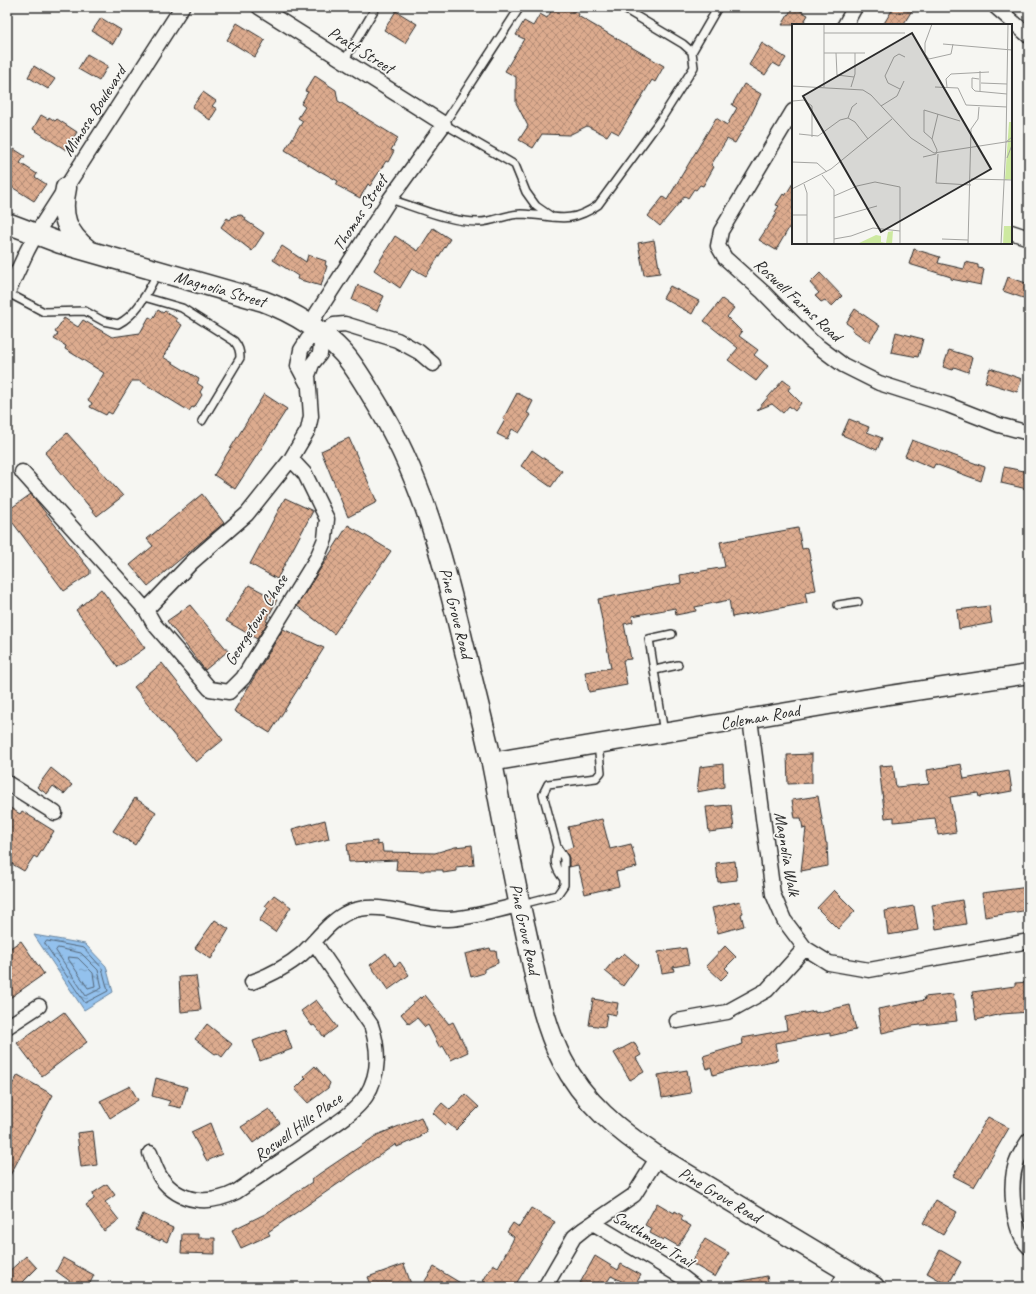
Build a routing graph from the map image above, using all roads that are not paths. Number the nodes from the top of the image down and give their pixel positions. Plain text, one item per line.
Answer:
1 (259, 7) edge
2 (376, 7) edge
3 (520, 7) edge
4 (621, 7) edge
5 (718, 7) edge
6 (855, 7) edge
7 (996, 7) edge
8 (179, 8) edge
9 (846, 24) edge
10 (1029, 36) edge
11 (692, 52) junction
12 (344, 61) junction
13 (792, 113) edge
14 (444, 124) junction
15 (66, 188) junction
16 (390, 199) junction
17 (552, 218) junction
18 (7, 223) edge
19 (1012, 232) edge
20 (36, 234) junction
21 (1029, 238) edge
22 (91, 252) junction
23 (158, 272) junction
24 (7, 293) edge
25 (144, 298) junction
26 (316, 329) junction
27 (434, 364) dead end
28 (202, 421) dead end
29 (388, 422) joint
30 (1029, 433) edge
31 (291, 459) junction
32 (22, 472) dead end
33 (858, 602) dead end
34 (838, 605) dead end
35 (146, 610) junction
36 (672, 634) dead end
37 (678, 665) dead end
38 (655, 670) junction
39 (1029, 674) edge
40 (750, 718) junction
41 (664, 733) junction
42 (598, 744) junction
43 (491, 762) junction
44 (7, 783) edge
45 (55, 813) dead end
46 (519, 905) junction
47 (1029, 941) edge
48 (314, 942) junction
49 (805, 948) junction
50 (252, 982) dead end
51 (39, 1006) dead end
52 (677, 1021) dead end
53 (7, 1027) edge
54 (1029, 1140) edge
55 (150, 1153) dead end
56 (658, 1157) junction
57 (593, 1223) junction
58 (1029, 1247) edge
59 (843, 1279) edge
60 (545, 1287) edge
61 (694, 1287) edge
62 (874, 1287) edge

1 - 12 street, Pratt Street
2 - 12 lane
3 - 14 lane
4 - 11 lane
5 - 11 lane
6 - 9 street
7 - 10 street
8 - 15 street, Mimosa Boulevard
11 - 17 lane
12 - 14 street, Pratt Street
13 - 30 street, Roswell Farms Road
14 - 16 street, Thomas Street
14 - 17 lane
15 - 20 street, Mimosa Boulevard
15 - 22 main road
16 - 17 lane
16 - 26 street, Thomas Street
18 - 20 main road, Magnolia Street
19 - 21 street
20 - 22 main road, Magnolia Street
20 - 24 street, Mimosa Boulevard
22 - 23 main road, Magnolia Street
23 - 25 lane
23 - 26 main road, Magnolia Street
24 - 25 lane
25 - 28 lane
26 - 27 street
26 - 29 main road, Magnolia Street
26 - 31 street
29 - 43 main road, Pine Grove Road
31 - 35 street
31 - 35 street, Georgetown Chase
32 - 35 street, Georgetown Chase
33 - 34 lane
36 - 38 lane
37 - 38 lane
38 - 41 lane
39 - 40 street, Coleman Road
40 - 41 street, Coleman Road
40 - 49 street, Magnolia Walk
41 - 42 street, Coleman Road
42 - 43 street, Coleman Road
42 - 46 lane
43 - 46 main road, Pine Grove Road
44 - 45 street
46 - 48 street
46 - 56 main road, Pine Grove Road
47 - 49 street, Magnolia Walk
48 - 50 street
48 - 55 street, Roswell Hills Place
49 - 52 street
51 - 53 street
54 - 58 street
56 - 57 street
56 - 59 main road, Pine Grove Road
57 - 60 street
57 - 61 street, Southmoor Trail
59 - 62 main road, Pine Grove Road

